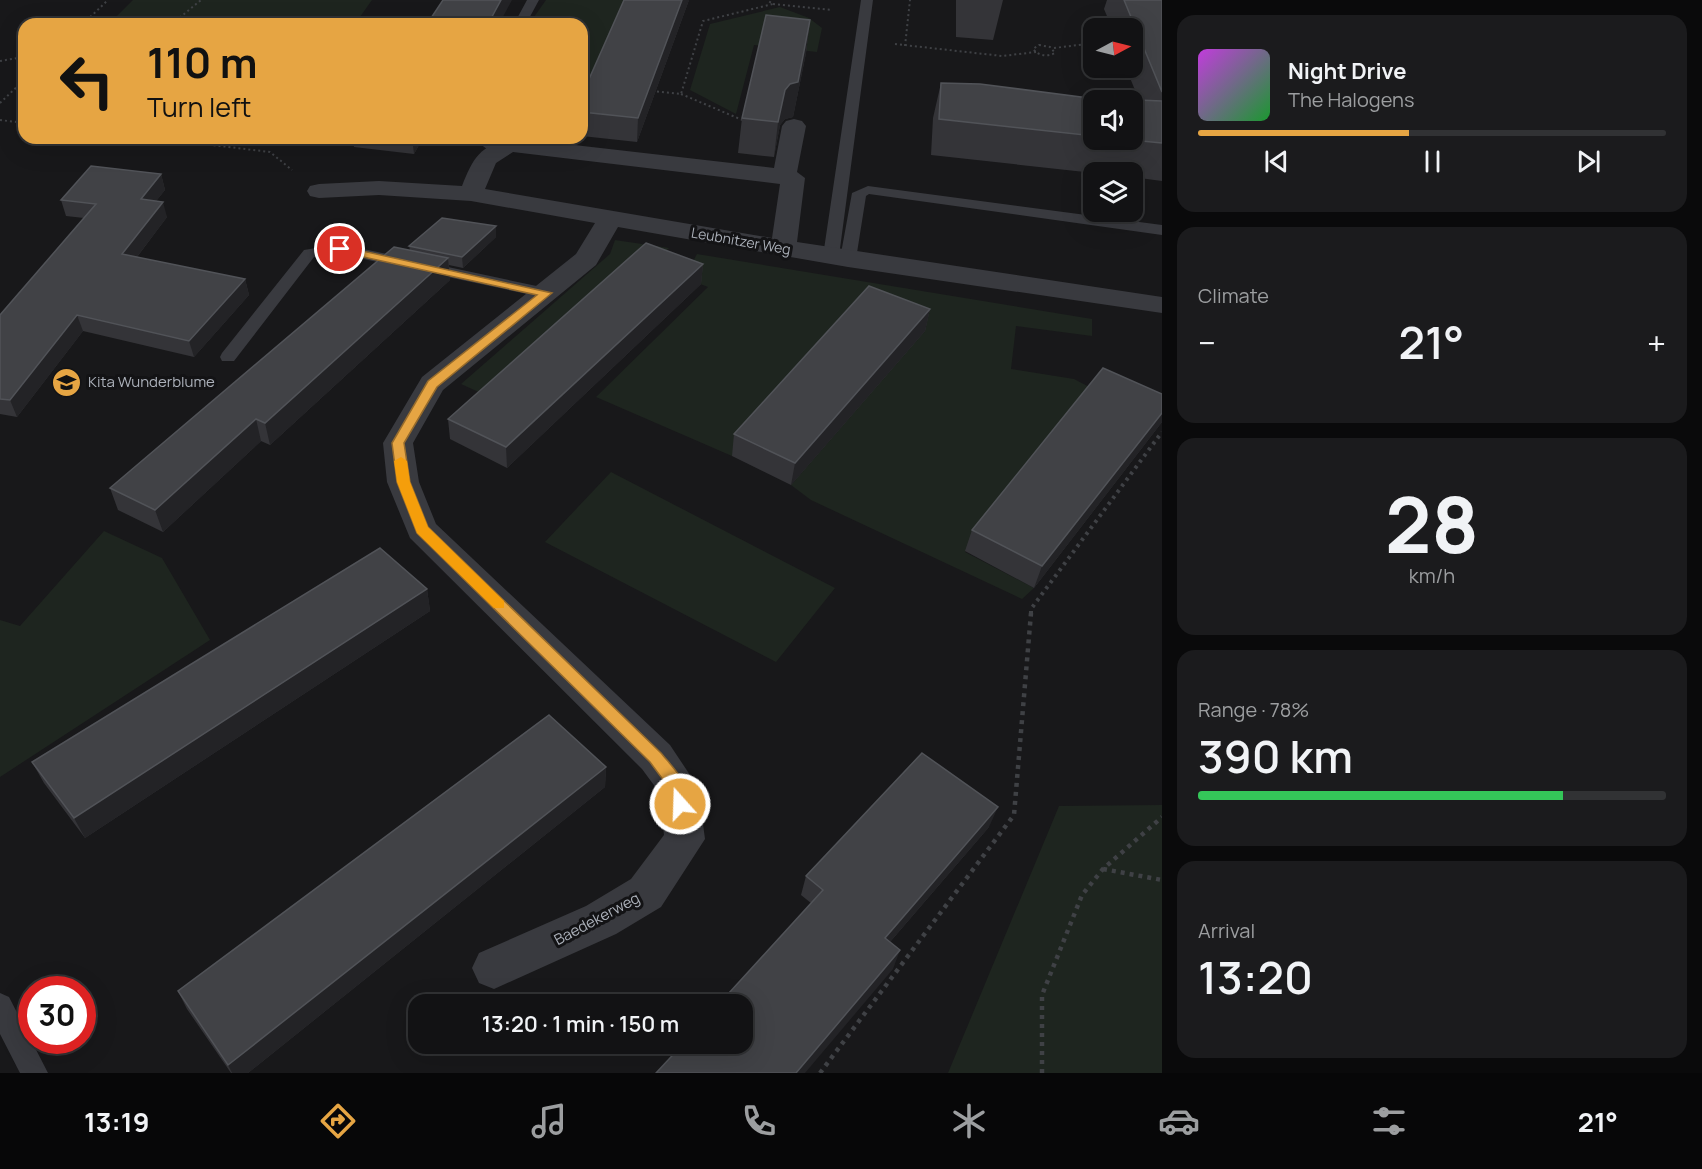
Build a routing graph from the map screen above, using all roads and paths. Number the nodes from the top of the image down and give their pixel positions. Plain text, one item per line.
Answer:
1 (108, 0) edge
2 (201, 0) edge
3 (533, 0) edge
4 (767, 0) edge
5 (867, 0) edge
6 (910, 0) edge
7 (773, 4) junction
8 (834, 10) dead end
9 (89, 18) edge
10 (179, 18) edge
11 (523, 18) edge
12 (861, 41) junction
13 (1083, 44) edge
14 (905, 46) junction
15 (1053, 48) junction
16 (1036, 52) junction
17 (18, 58) edge
18 (0, 61) edge
19 (18, 86) edge
20 (588, 86) edge
21 (593, 86) edge
22 (648, 91) edge
23 (681, 94) junction
24 (0, 104) edge
25 (0, 120) edge
26 (18, 122) edge
27 (794, 126) joint
28 (214, 144) edge
29 (487, 144) edge
30 (500, 144) edge
31 (784, 177) junction
32 (319, 191) joint
33 (471, 194) junction
34 (610, 218) junction
35 (1162, 230) edge
36 (783, 248) junction
37 (840, 258) junction
38 (546, 293) junction
39 (1162, 305) edge
40 (228, 357) dead end
41 (1162, 432) edge
42 (1162, 817) edge
43 (1103, 869) junction
44 (1162, 880) edge
45 (494, 968) dead end
46 (0, 1006) edge
47 (34, 1073) edge
48 (820, 1073) edge
49 (1042, 1073) edge

1 - 9 path
2 - 10 path
3 - 11 lane
4 - 7 path
5 - 12 lane
6 - 14 path
7 - 8 path
7 - 23 path
12 - 14 path
12 - 37 lane
13 - 15 path
14 - 16 path
15 - 16 path
15 - 16 path
17 - 18 path
19 - 24 path
20 - 21 path
22 - 23 path
23 - 27 path
25 - 26 path
27 - 31 street
28 - 32 path
29 - 33 street
30 - 31 street
31 - 36 street
32 - 33 street, Leubnitzer Weg
33 - 34 street, Leubnitzer Weg
34 - 36 street, Leubnitzer Weg
34 - 38 street, Baedekerweg
35 - 37 lane
36 - 37 street, Leubnitzer Weg
37 - 39 street, Leubnitzer Weg
38 - 40 lane
38 - 45 street, Baedekerweg
41 - 48 path
42 - 43 path
43 - 44 path
43 - 49 path
46 - 47 lane

